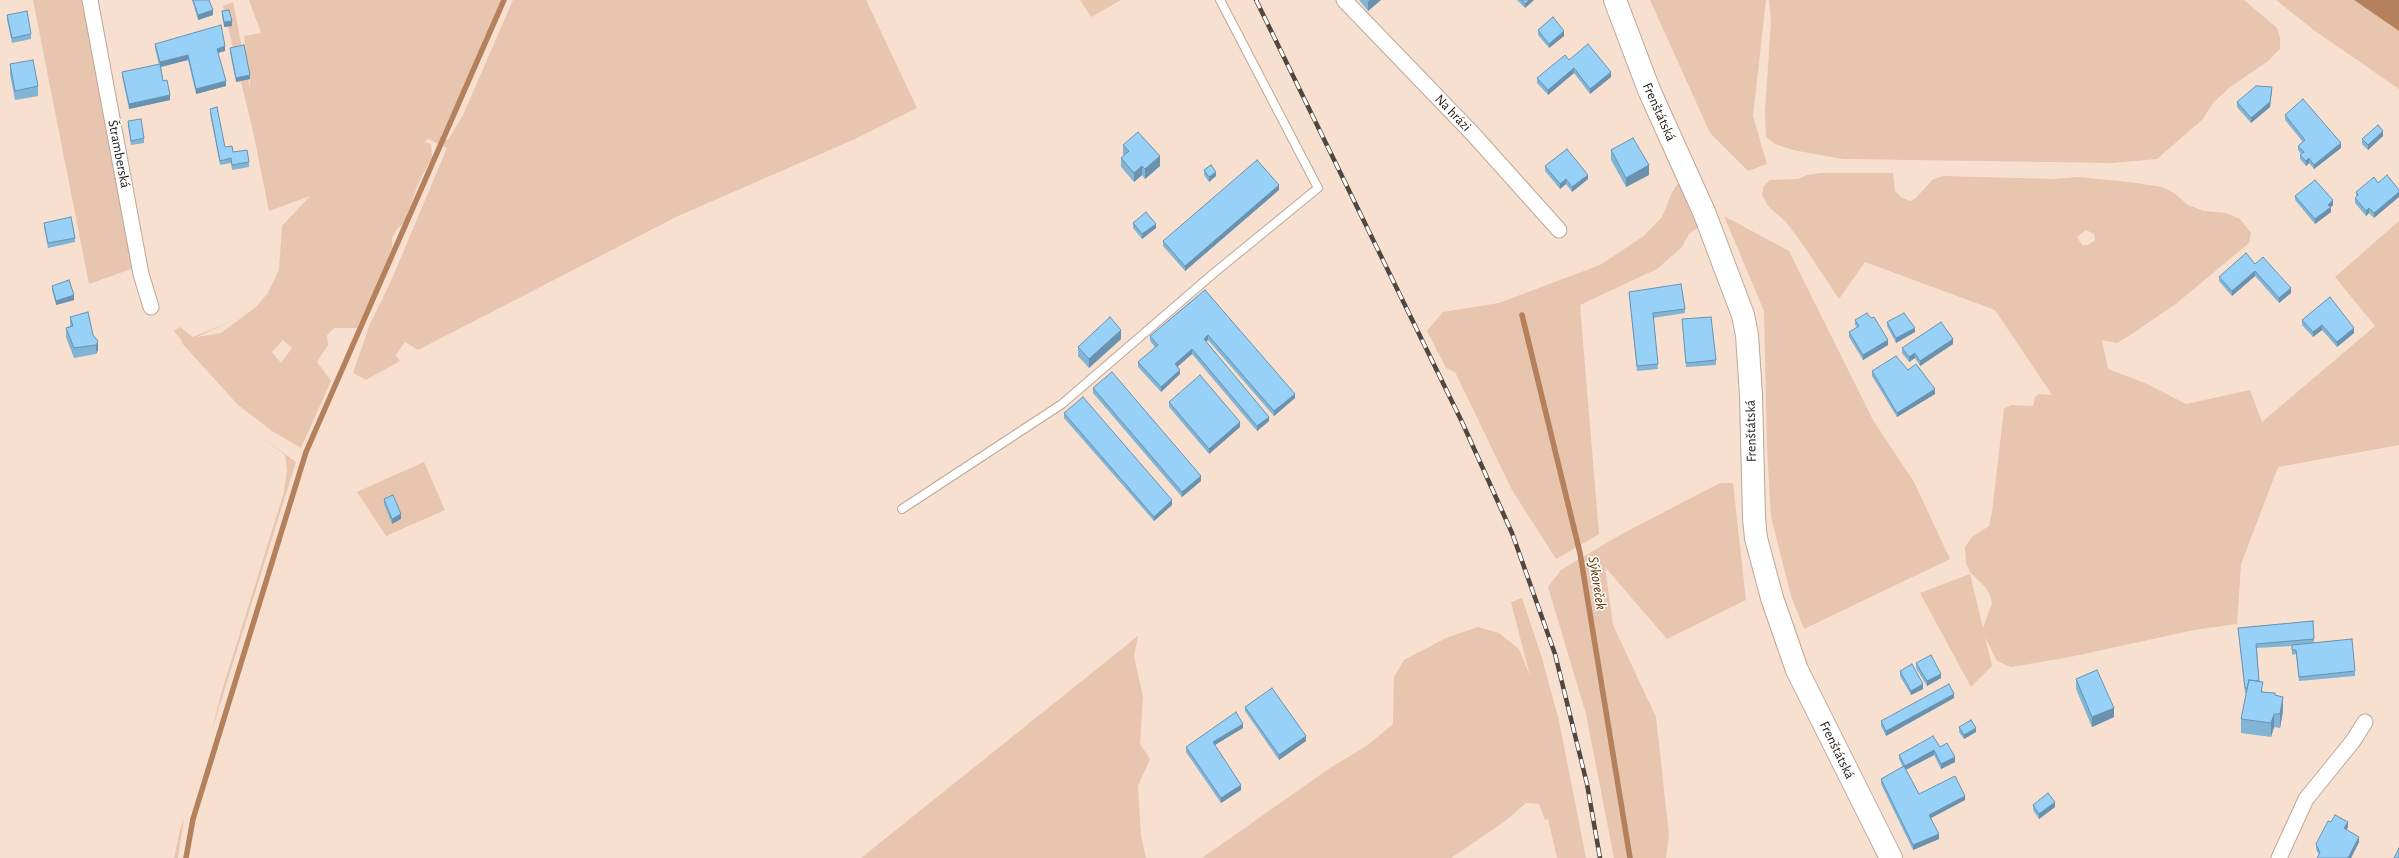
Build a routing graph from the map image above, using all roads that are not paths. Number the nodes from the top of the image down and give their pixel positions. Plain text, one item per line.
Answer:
1 (90, 0) edge
2 (1220, 0) edge
3 (1344, 0) edge
4 (1615, 0) edge
5 (1559, 230) dead end
6 (151, 306) dead end
7 (902, 509) dead end
8 (2365, 722) dead end
9 (1891, 858) edge
10 (2279, 858) edge

1 - 6 street, Štramberská
2 - 7 lane
3 - 5 street, Na hrázi
4 - 9 main road, Frenštátská
8 - 10 street

